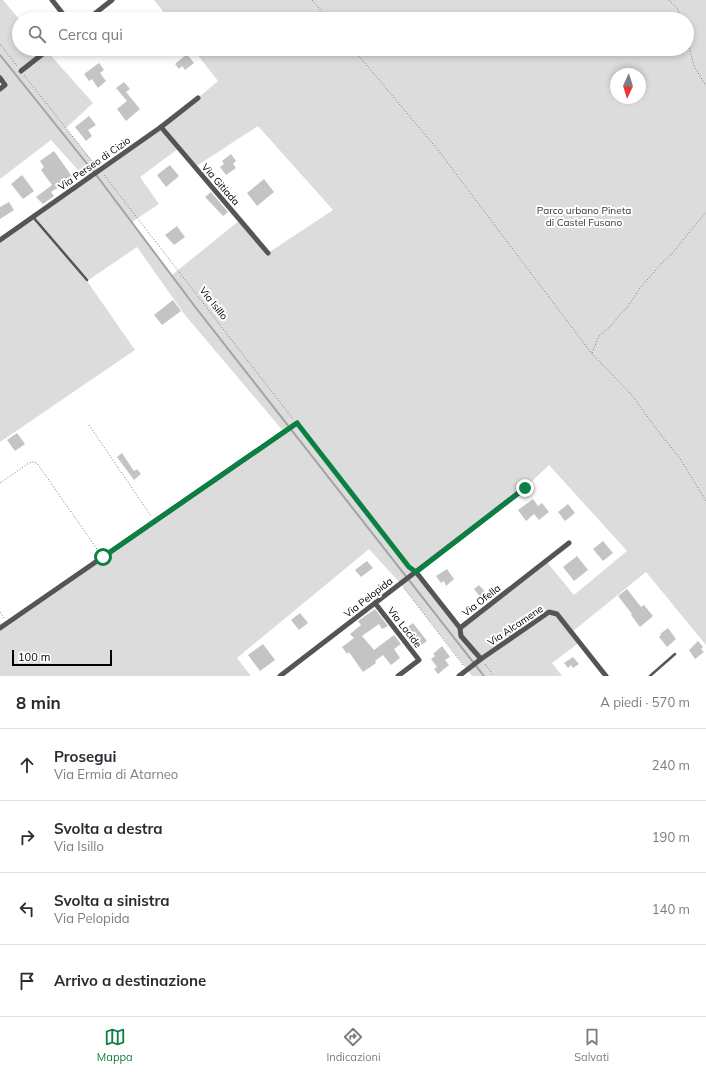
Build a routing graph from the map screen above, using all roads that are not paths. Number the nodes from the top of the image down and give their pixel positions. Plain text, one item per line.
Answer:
1 (52, 0) edge
2 (112, 0) edge
3 (61, 12) edge
4 (97, 12) edge
5 (41, 56) edge
6 (21, 71) road end
7 (0, 78) edge
8 (0, 89) edge
9 (198, 98) dead end
10 (161, 127) junction
11 (33, 217) junction
12 (0, 240) edge
13 (268, 253) dead end
14 (87, 280) dead end
15 (297, 423) road end
16 (525, 488) dead end
17 (569, 543) dead end
18 (416, 572) junction
19 (375, 603) junction
20 (0, 628) edge
21 (460, 628) junction
22 (675, 654) dead end
23 (481, 659) junction
24 (280, 676) edge
25 (398, 676) edge
26 (459, 676) edge
27 (606, 676) edge
28 (650, 676) edge

1 - 3 street
2 - 4 street
5 - 6 street
7 - 8 street
9 - 10 street, Via Perseo di Cizio
10 - 11 street, Via Perseo di Cizio
10 - 13 street, Via Gitiada
11 - 12 street, Via Perseo di Cizio
11 - 14 lane
15 - 20 street
16 - 18 street, Via Pelopida
17 - 21 street, Via Ofella
18 - 19 street, Via Pelopida
18 - 21 street, Via Ofella
19 - 24 street, Via Pelopida
19 - 25 street, Via Lacide
21 - 23 street
22 - 28 lane
23 - 26 street, Via Alcamene
23 - 27 street, Via Alcamene

